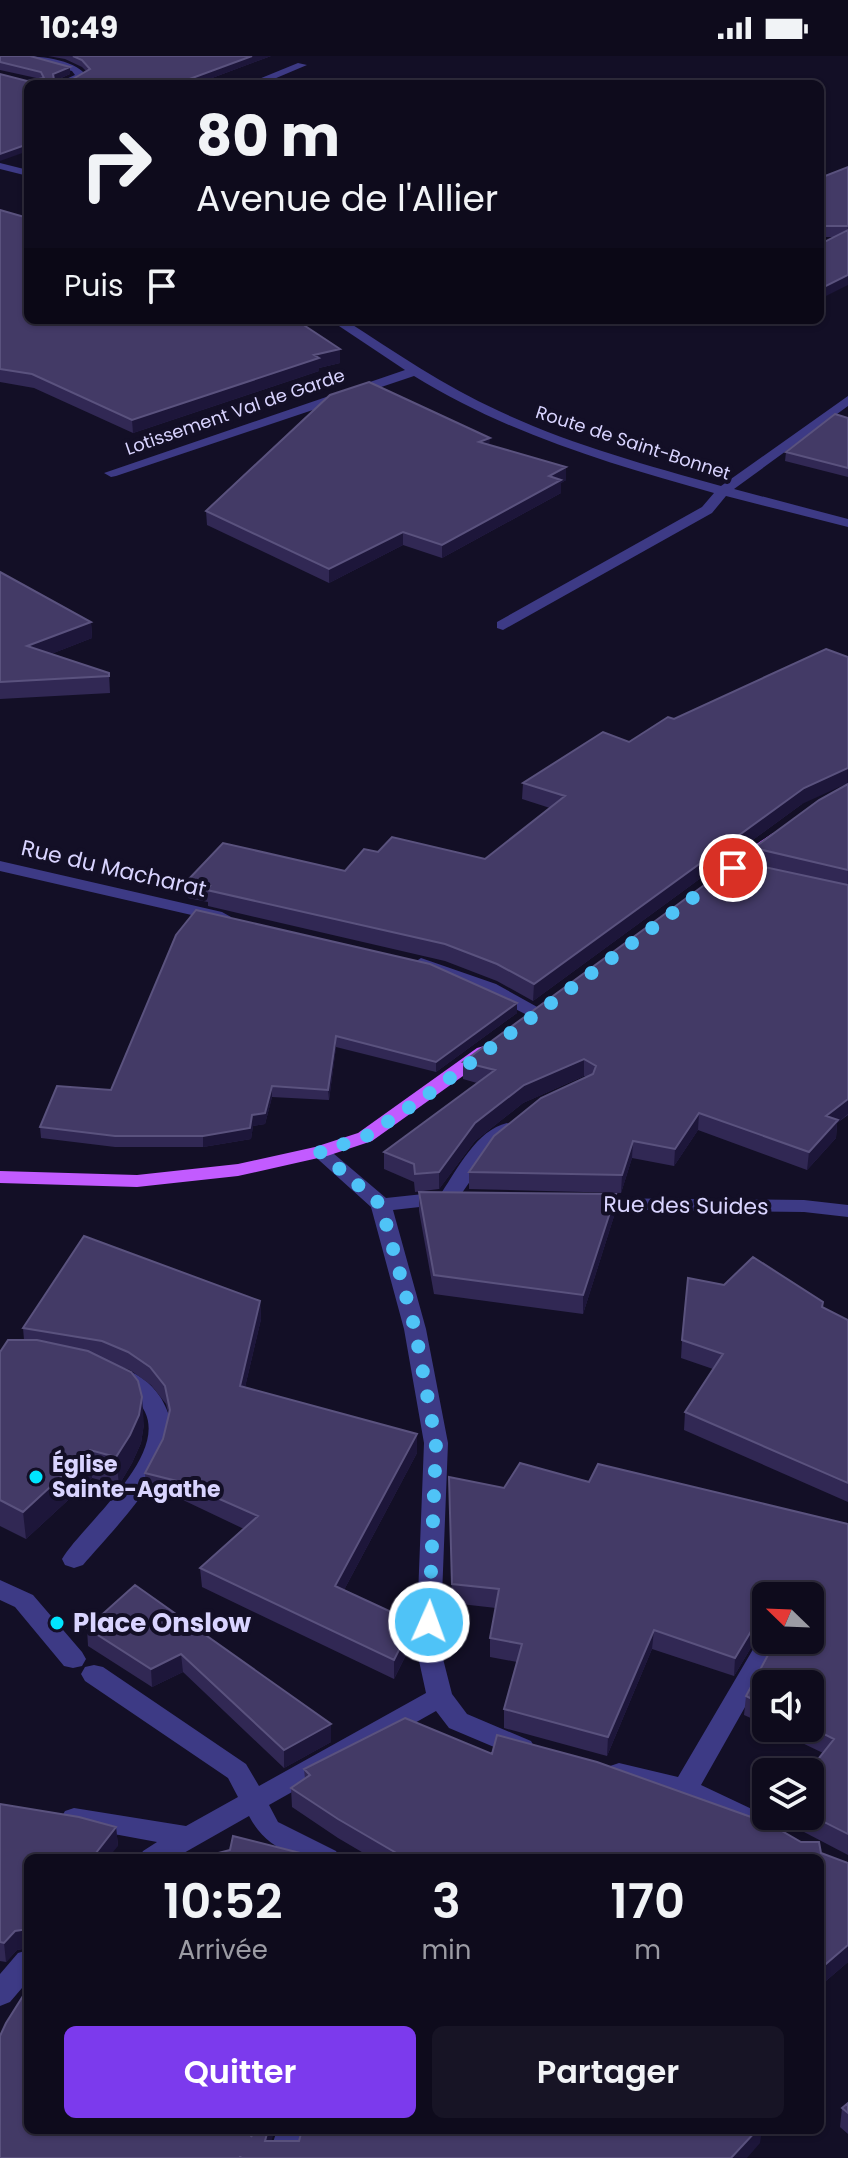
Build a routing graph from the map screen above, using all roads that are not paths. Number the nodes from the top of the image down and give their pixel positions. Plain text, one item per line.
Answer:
1 (21, 56) edge
2 (302, 65) dead end
3 (71, 80) edge
4 (263, 80) edge
5 (0, 166) edge
6 (24, 171) edge
7 (342, 324) edge
8 (416, 371) junction
9 (848, 400) edge
10 (111, 473) dead end
11 (723, 491) junction
12 (848, 523) edge
13 (503, 625) dead end
14 (788, 827) edge
15 (0, 866) edge
16 (733, 868) junction
17 (762, 875) edge
18 (707, 886) edge
19 (240, 921) edge
20 (409, 961) edge
21 (538, 1013) edge
22 (499, 1041) edge
23 (520, 1118) edge
24 (320, 1152) junction
25 (0, 1177) edge
26 (448, 1198) junction
27 (479, 1199) edge
28 (572, 1203) edge
29 (381, 1205) junction
30 (848, 1211) edge
31 (96, 1369) edge
32 (74, 1559) dead end
33 (0, 1589) edge
34 (763, 1654) edge
35 (440, 1697) junction
36 (548, 1756) edge
37 (593, 1767) edge
38 (685, 1789) junction
39 (254, 1798) junction
40 (44, 1813) edge
41 (780, 1835) edge
42 (192, 1838) junction
43 (160, 1854) edge
44 (319, 1854) edge
45 (24, 1966) edge
46 (0, 1994) edge
47 (291, 2134) edge
48 (283, 2158) edge

1 - 3 street
2 - 4 street
5 - 6 street
7 - 8 street, Route de Saint-Bonnet
8 - 10 street, Lotissement Val de Garde
8 - 11 street, Route de Saint-Bonnet
9 - 11 street
11 - 12 street, Route de Saint-Bonnet
11 - 13 street
14 - 16 main road
15 - 19 street, Rue du Macharat
16 - 17 street
16 - 18 main road
20 - 21 street
22 - 24 main road
23 - 26 street
24 - 25 main road
24 - 29 street
26 - 27 street
26 - 29 street
28 - 30 street, Rue des Suides
29 - 35 street
31 - 32 street
33 - 39 street
34 - 38 street
35 - 36 street
35 - 39 street
37 - 38 street
38 - 41 street
39 - 42 street
39 - 44 street
40 - 42 street
42 - 43 street
45 - 46 street
47 - 48 street

